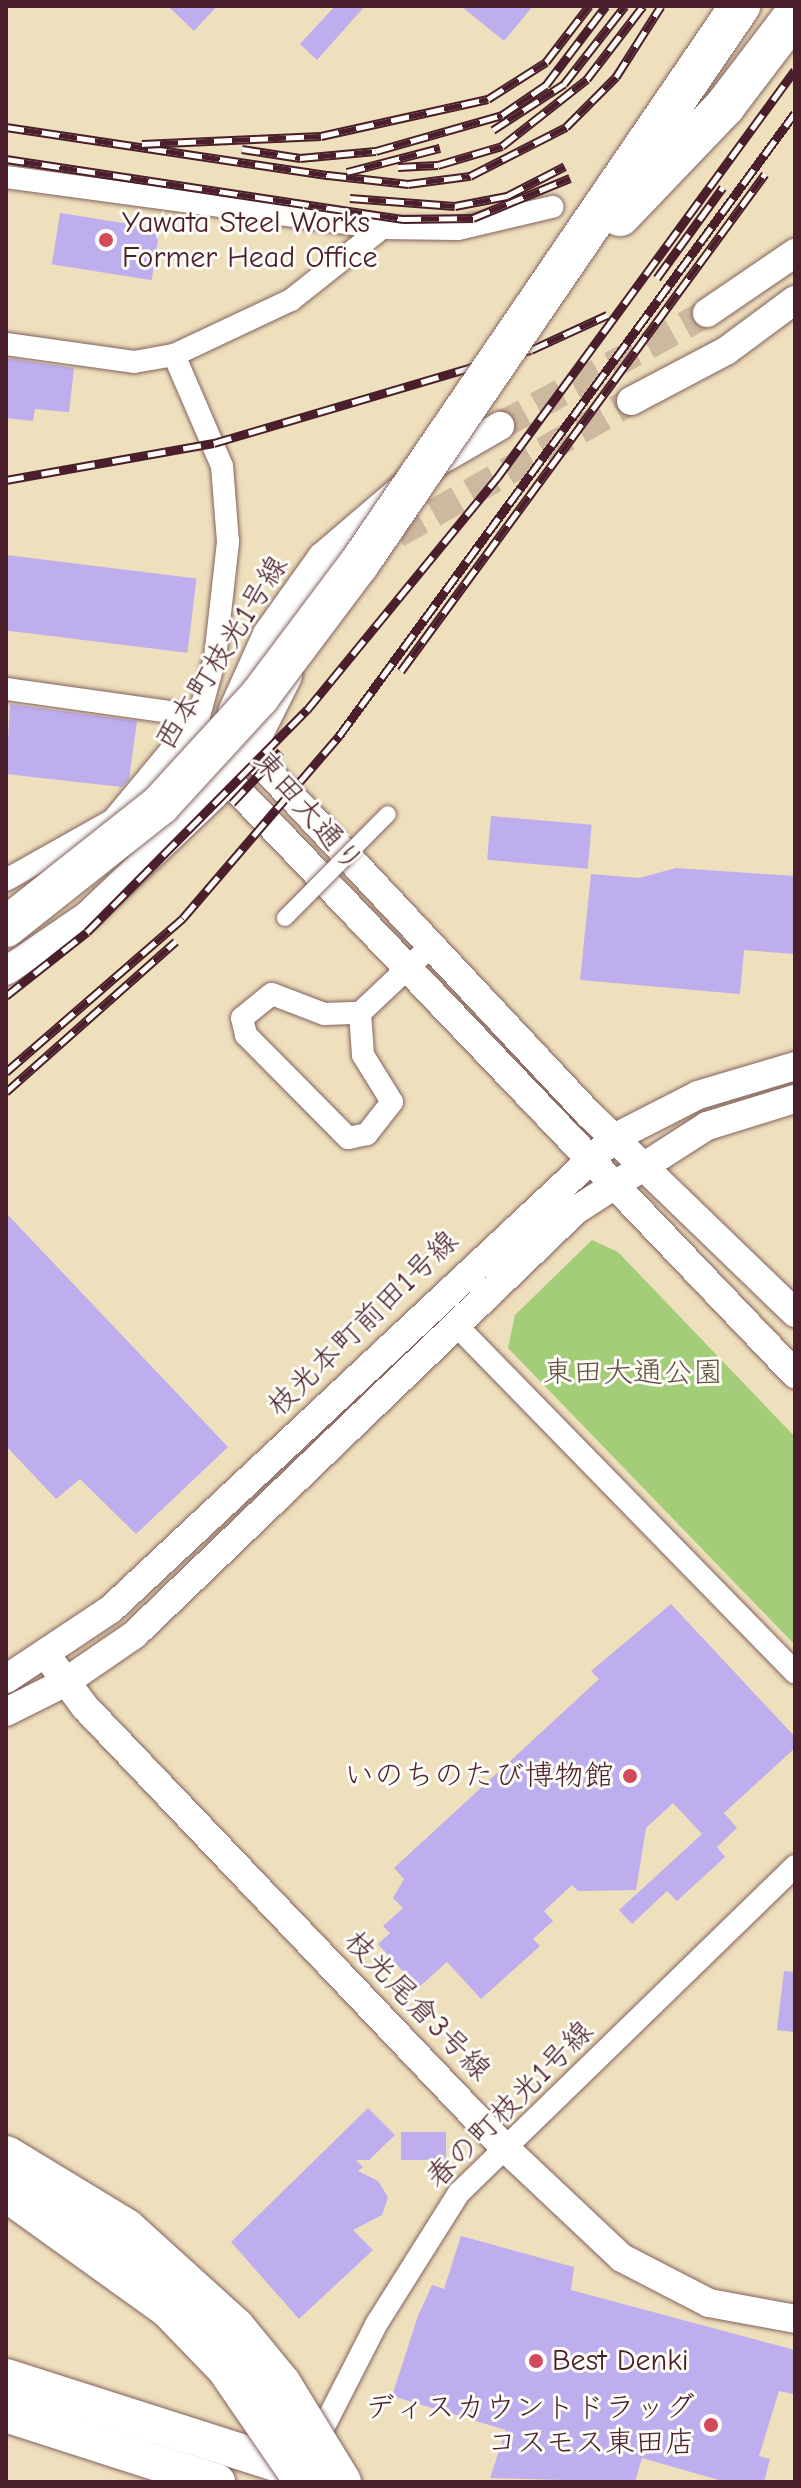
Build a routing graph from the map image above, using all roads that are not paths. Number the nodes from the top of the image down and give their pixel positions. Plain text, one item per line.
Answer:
1 (740, 6) edge
2 (777, 6) edge
3 (795, 14) edge
4 (6, 177) edge
5 (552, 207) dead end
6 (622, 214) junction
7 (382, 228) junction
8 (795, 253) edge
9 (795, 300) edge
10 (707, 313) tunnel mouth
11 (6, 344) edge
12 (174, 355) junction
13 (631, 401) tunnel mouth
14 (500, 426) tunnel mouth
15 (425, 464) junction
16 (400, 516) junction
17 (6, 689) edge
18 (199, 716) junction
19 (215, 741) junction
20 (250, 752) junction
21 (227, 779) junction
22 (388, 814) dead end
23 (6, 880) edge
24 (285, 918) dead end
25 (6, 925) edge
26 (429, 948) junction
27 (407, 970) junction
28 (6, 971) edge
29 (360, 1013) junction
30 (795, 1066) edge
31 (795, 1099) edge
32 (614, 1138) junction
33 (587, 1160) junction
34 (640, 1166) junction
35 (612, 1184) junction
36 (795, 1313) edge
37 (457, 1326) junction
38 (795, 1374) edge
39 (47, 1656) junction
40 (795, 1672) edge
41 (6, 1679) edge
42 (64, 1683) junction
43 (6, 1712) edge
44 (795, 1866) edge
45 (503, 2146) junction
46 (6, 2156) edge
47 (6, 2191) edge
48 (795, 2319) edge
49 (6, 2377) edge
50 (6, 2414) edge
51 (321, 2480) edge
52 (217, 2482) edge

1 - 15 highway, bridge
2 - 6 highway, bridge
3 - 6 highway, bridge
4 - 7 street
5 - 7 street
6 - 15 highway, bridge
7 - 12 street
8 - 10 street
9 - 13 street
11 - 12 street
12 - 18 street
14 - 19 street, 西本町枝光1号線
15 - 16 highway, bridge
16 - 20 street, 西本町枝光1号線
16 - 25 highway, bridge
17 - 18 street
18 - 23 street
19 - 20 street, 東田大通り
19 - 21 street, 東田大通り
19 - 25 street, 西本町枝光1号線
20 - 21 street, 西本町枝光1号線
20 - 26 street, 東田大通り
21 - 27 street, 東田大通り
21 - 28 street, 西本町枝光1号線
22 - 24 street, bridge
26 - 27 street
26 - 32 street, 東田大通り
27 - 29 street
27 - 33 street, 東田大通り
29 - 29 street
30 - 32 street, 枝光本町前田1号線
31 - 34 street
32 - 33 street, 枝光本町前田1号線
32 - 34 street, 東田大通り
33 - 35 street, 東田大通り
33 - 39 street, 枝光本町前田1号線
34 - 35 street
34 - 36 street, 東田大通り
35 - 37 street
35 - 38 street, 東田大通り
37 - 40 street
37 - 42 street
39 - 41 street, 枝光本町前田1号線
39 - 42 street, 枝光尾倉3号線
42 - 43 street
42 - 45 street, 枝光尾倉3号線
44 - 45 street, 春の町枝光1号線
45 - 48 street, 枝光尾倉3号線
45 - 51 street, 春の町枝光1号線
46 - 51 highway, bridge
47 - 51 highway, bridge
49 - 51 highway
50 - 52 highway

